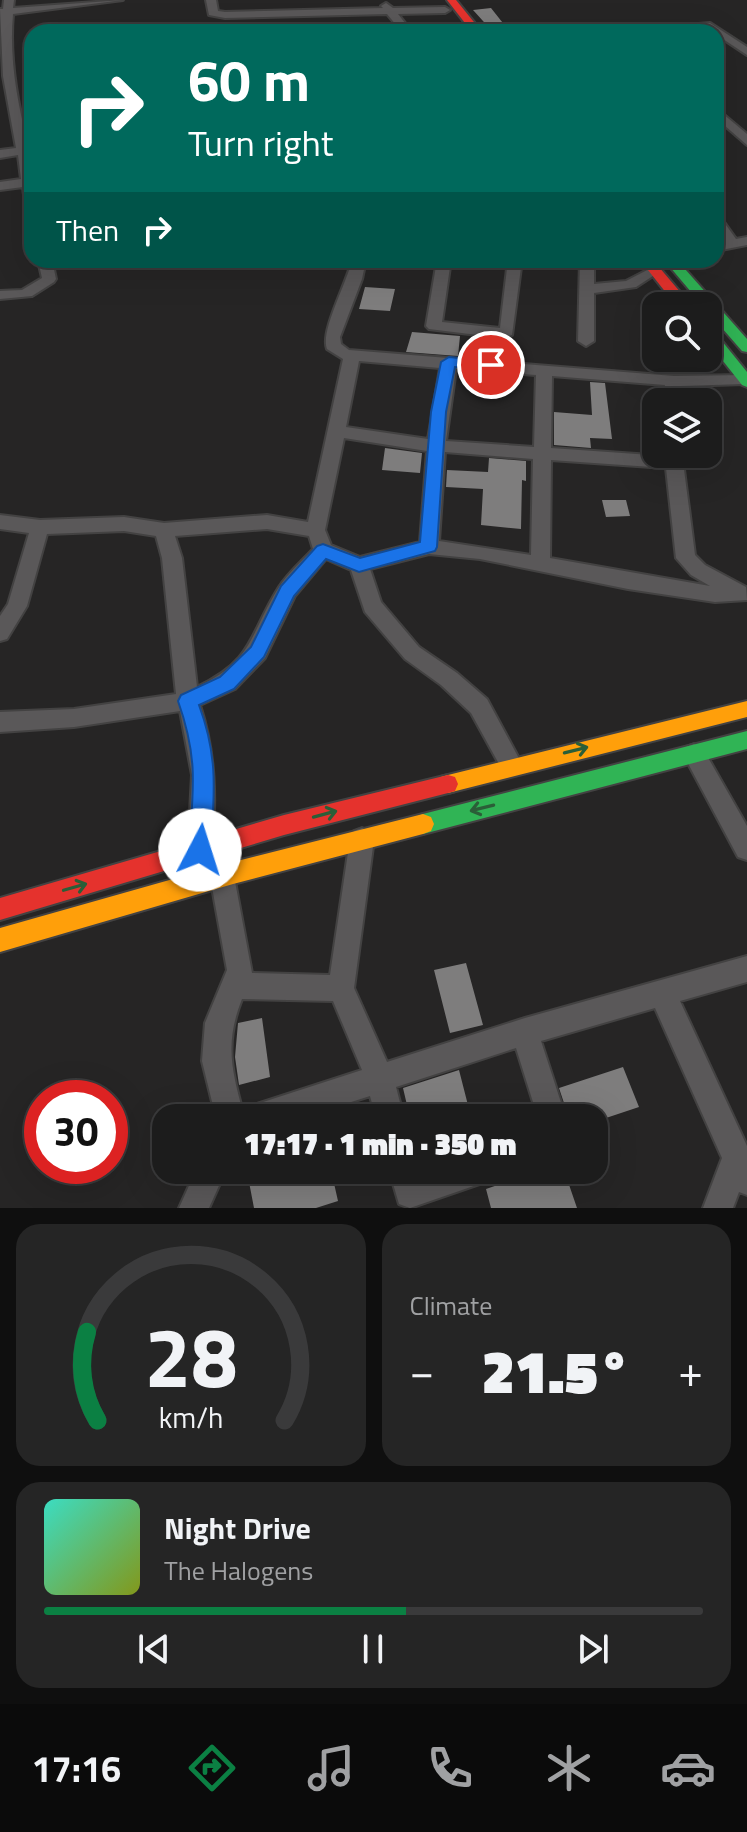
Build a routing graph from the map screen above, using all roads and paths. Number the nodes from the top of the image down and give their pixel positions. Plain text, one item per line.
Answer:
1 (118, 0) edge
2 (211, 0) edge
3 (331, 0) edge
4 (381, 0) edge
5 (276, 2) edge
6 (444, 3) edge
7 (6, 8) edge
8 (393, 12) junction
9 (331, 13) junction
10 (276, 14) junction
11 (401, 24) edge
12 (457, 24) edge
13 (468, 24) edge
14 (724, 36) edge
15 (735, 43) junction
16 (724, 45) edge
17 (747, 52) edge
18 (724, 119) edge
19 (24, 133) edge
20 (747, 141) edge
21 (24, 150) edge
22 (0, 154) edge
23 (24, 183) edge
24 (0, 186) edge
25 (747, 241) edge
26 (724, 246) edge
27 (47, 268) edge
28 (357, 268) edge
29 (443, 268) edge
30 (514, 268) edge
31 (587, 268) edge
32 (652, 268) edge
33 (660, 268) edge
34 (662, 268) edge
35 (587, 288) junction
36 (676, 292) edge
37 (0, 295) edge
38 (586, 341) dead end
39 (747, 348) edge
40 (722, 350) edge
41 (352, 355) junction
42 (449, 362) junction
43 (544, 369) junction
44 (746, 380) edge
45 (674, 381) junction
46 (672, 388) edge
47 (335, 431) junction
48 (437, 446) junction
49 (544, 455) junction
50 (642, 458) edge
51 (675, 468) edge
52 (0, 522) edge
53 (40, 527) junction
54 (164, 530) junction
55 (316, 530) junction
56 (429, 547) junction
57 (323, 550) junction
58 (359, 565) junction
59 (540, 565) junction
60 (745, 594) edge
61 (0, 633) edge
62 (188, 701) junction
63 (747, 709) edge
64 (0, 722) edge
65 (747, 740) edge
66 (694, 754) junction
67 (512, 766) junction
68 (362, 839) junction
69 (747, 849) edge
70 (200, 850) junction
71 (222, 876) junction
72 (0, 909) edge
73 (0, 940) edge
74 (747, 969) edge
75 (233, 986) junction
76 (341, 988) junction
77 (662, 993) junction
78 (525, 1032) junction
79 (379, 1077) junction
80 (227, 1104) edge
81 (299, 1104) edge
82 (386, 1104) edge
83 (548, 1104) edge
84 (742, 1169) edge
85 (205, 1184) edge
86 (431, 1184) edge
87 (410, 1190) edge
88 (194, 1208) edge
89 (718, 1208) edge

1 - 7 street
2 - 10 street
3 - 9 street
4 - 8 street
5 - 10 street
6 - 8 street
6 - 12 street
6 - 13 street
7 - 19 street
8 - 9 street
8 - 11 street
9 - 10 street
14 - 15 street
15 - 16 street
15 - 17 street
18 - 20 street
21 - 22 street
23 - 24 street
25 - 26 street
27 - 37 street
28 - 41 street
29 - 30 street
31 - 35 street
32 - 35 street
33 - 36 street
34 - 39 street
35 - 38 street
40 - 44 street
41 - 42 street
41 - 47 street
42 - 43 street
42 - 48 street
43 - 45 street
43 - 49 street
44 - 45 street
45 - 46 street
47 - 48 street
47 - 55 street
48 - 49 street
48 - 56 street
49 - 50 street
49 - 59 street
51 - 60 street
52 - 53 street
53 - 54 street
53 - 61 street
54 - 55 street
54 - 62 street
55 - 57 street
56 - 58 street
56 - 59 street
57 - 58 street
57 - 62 street
58 - 67 street
59 - 60 street
62 - 64 street
62 - 70 street
67 -> 63 street
65 - 66 street
66 -> 68 street
66 - 69 street
70 -> 67 street
68 - 71 street
68 - 76 street
72 -> 70 street
71 - 73 street
71 - 75 street
74 - 77 street
75 - 76 street
75 - 80 street
76 - 79 street
77 - 78 street
77 - 84 street
78 - 79 street
78 - 83 street
79 - 81 street
79 - 82 street
84 - 89 street
85 - 88 street
86 - 87 street

